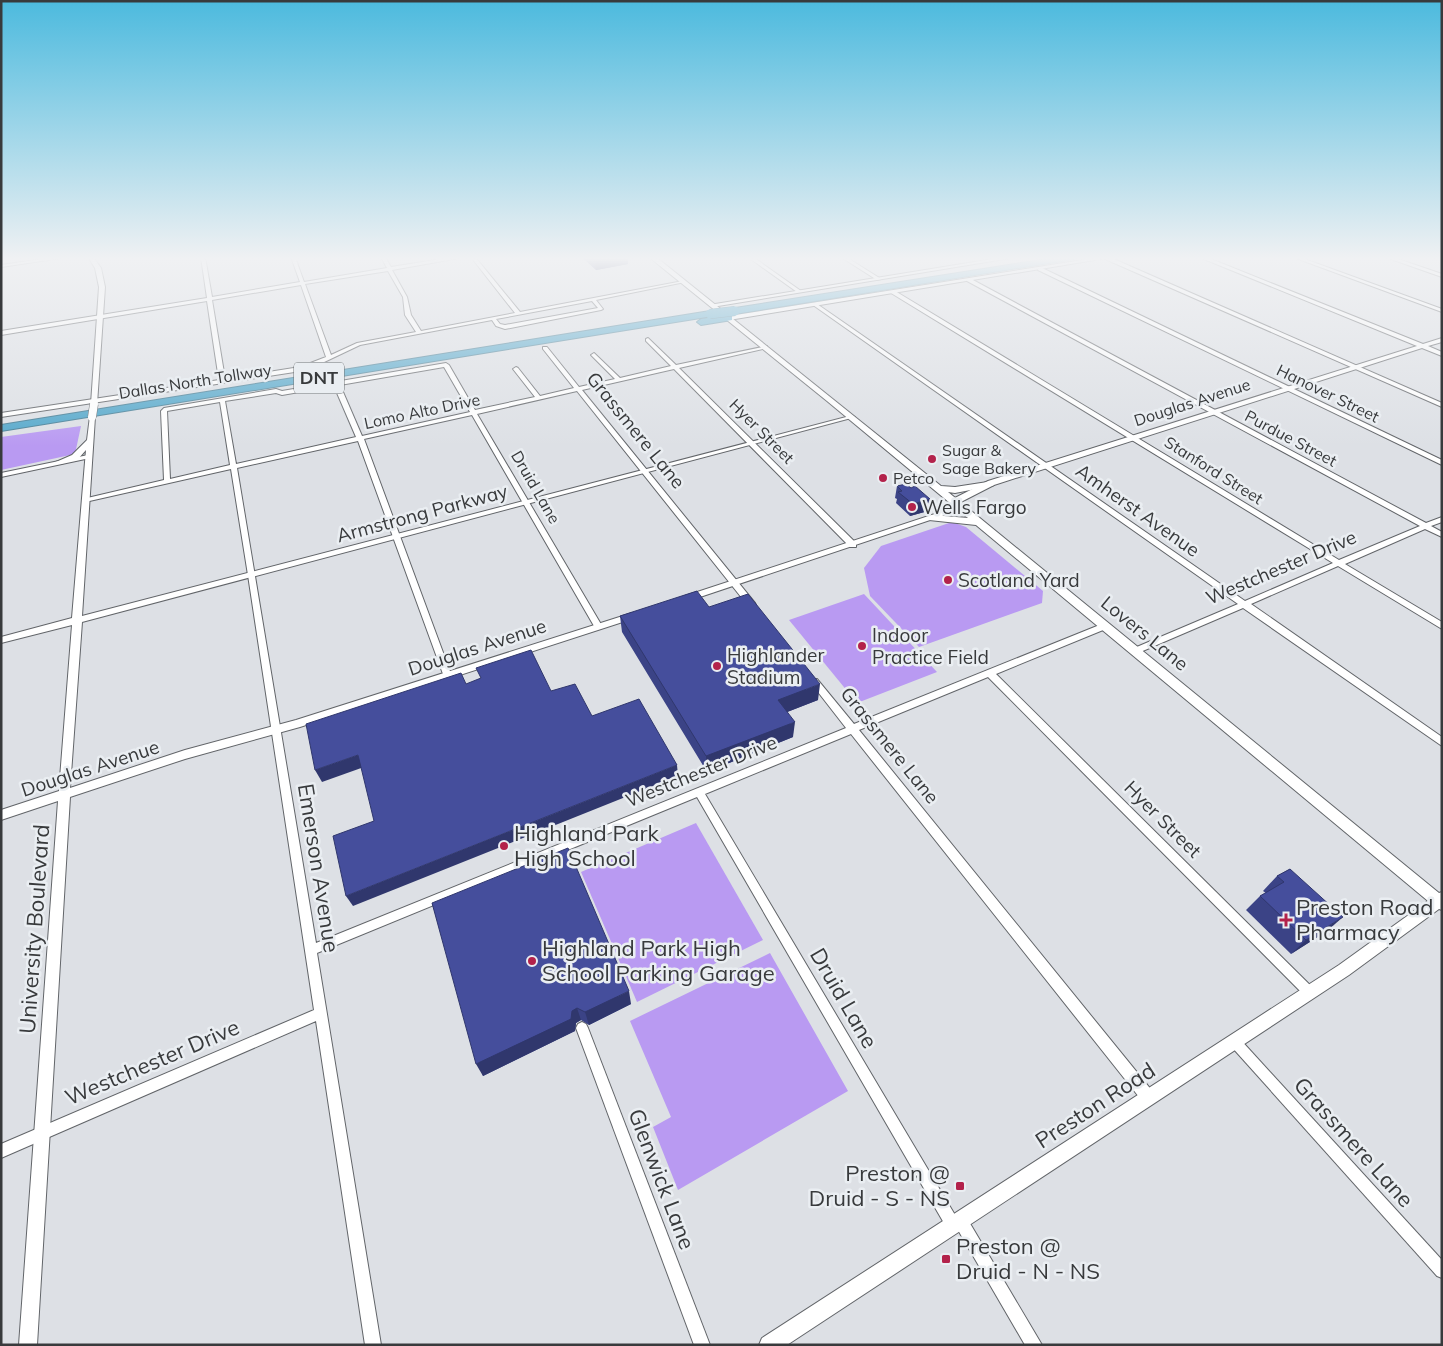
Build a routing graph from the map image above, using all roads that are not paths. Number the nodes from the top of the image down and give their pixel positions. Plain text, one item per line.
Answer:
1 (83, 320) edge
2 (100, 320) edge
3 (213, 320) edge
4 (316, 320) edge
5 (411, 320) edge
6 (483, 320) edge
7 (494, 320) edge
8 (543, 320) edge
9 (648, 320) edge
10 (662, 320) edge
11 (692, 320) edge
12 (739, 320) edge
13 (837, 320) edge
14 (939, 320) edge
15 (1043, 320) edge
16 (1146, 320) edge
17 (1250, 320) edge
18 (1358, 320) edge
19 (419, 332) junction
20 (1, 333) edge
21 (648, 340) dead end
22 (1442, 340) edge
23 (541, 345) junction
24 (1423, 346) junction
25 (765, 347) junction
26 (1442, 354) edge
27 (594, 355) dead end
28 (329, 358) junction
29 (446, 365) joint
30 (675, 367) junction
31 (1356, 367) junction
32 (516, 369) dead end
33 (619, 380) junction
34 (222, 381) junction
35 (337, 385) junction
36 (579, 389) junction
37 (1288, 389) junction
38 (539, 398) junction
39 (222, 399) junction
40 (94, 402) junction
41 (1442, 405) edge
42 (1214, 412) junction
43 (474, 413) junction
44 (1, 415) edge
45 (852, 417) junction
46 (1, 422) edge
47 (1, 428) edge
48 (360, 438) junction
49 (1135, 438) junction
50 (90, 441) junction
51 (752, 443) junction
52 (88, 457) junction
53 (60, 462) junction
54 (1442, 463) edge
55 (1045, 466) junction
56 (233, 467) junction
57 (646, 471) junction
58 (1, 475) edge
59 (167, 481) junction
60 (991, 483) junction
61 (938, 488) junction
62 (85, 500) junction
63 (525, 503) junction
64 (958, 505) junction
65 (932, 518) junction
66 (1442, 519) edge
67 (978, 522) junction
68 (1425, 526) junction
69 (1442, 536) edge
70 (396, 537) junction
71 (853, 545) junction
72 (1339, 563) junction
73 (252, 575) junction
74 (734, 583) junction
75 (678, 601) edge
76 (1242, 604) junction
77 (642, 612) edge
78 (759, 614) edge
79 (78, 620) junction
80 (598, 626) junction
81 (1105, 626) junction
82 (1442, 626) edge
83 (1, 640) edge
84 (1135, 651) junction
85 (989, 673) junction
86 (447, 674) junction
87 (809, 675) edge
88 (276, 729) junction
89 (853, 729) junction
90 (1442, 742) edge
91 (699, 792) junction
92 (64, 795) junction
93 (1, 815) edge
94 (1440, 901) edge
95 (311, 950) junction
96 (1310, 992) junction
97 (321, 1013) junction
98 (582, 1028) dead end
99 (1234, 1041) junction
100 (1148, 1097) junction
101 (43, 1132) junction
102 (1, 1151) edge
103 (956, 1223) junction
104 (1442, 1271) edge
105 (28, 1345) edge
106 (373, 1345) edge
107 (702, 1345) edge
108 (769, 1345) edge
109 (1034, 1345) edge

1 - 20 street
2 - 40 street, University Boulevard
3 - 34 street
4 - 28 street
5 - 19 street
6 - 19 street
7 - 8 street
9 - 46 highway, Dallas North Tollway / DNT
10 - 23 highway, Dallas North Tollway / DNT
11 - 23 highway
12 - 25 main road, Lovers Lane
13 - 55 street, Amherst Avenue
14 - 49 street, Stanford Street
15 - 42 street, Purdue Street
16 - 37 street, Hanover Street
17 - 31 street
18 - 24 street
19 - 28 street
21 - 30 street, Hyer Street
22 - 24 street, Douglas Avenue
23 - 36 street, Grassmere Lane
23 - 47 highway, Dallas North Tollway / DNT
24 - 26 street
24 - 31 street, Douglas Avenue
25 - 30 street, Lomo Alto Drive
25 - 45 main road, Lovers Lane
27 - 33 street
28 - 34 street
29 - 35 street
29 - 43 street, Druid Lane
30 - 33 street, Lomo Alto Drive
30 - 51 street, Hyer Street
31 - 37 street, Douglas Avenue
31 - 41 street
32 - 38 street
33 - 36 street, Lomo Alto Drive
34 - 40 street
35 - 39 street
35 - 48 street
36 - 38 street, Lomo Alto Drive
36 - 57 street, Grassmere Lane
37 - 42 street, Douglas Avenue
37 - 54 street, Hanover Street
38 - 43 street, Lomo Alto Drive
39 - 56 street, Emerson Avenue
39 - 59 street
40 - 44 street
40 - 50 street, University Boulevard, bridge
42 - 49 street, Douglas Avenue
42 - 68 street, Purdue Street
43 - 48 street, Lomo Alto Drive
43 - 63 street, Druid Lane
45 - 51 street, Armstrong Parkway
45 - 61 main road, Lovers Lane
48 - 56 street, Lomo Alto Drive
48 - 70 street
49 - 55 street, Douglas Avenue
49 - 72 street, Stanford Street
50 - 52 street, University Boulevard
50 - 53 street
51 - 57 street, Armstrong Parkway
51 - 71 street, Hyer Street
52 - 53 street
52 - 62 street, University Boulevard
53 - 58 street
55 - 60 street, Douglas Avenue
55 - 76 street, Amherst Avenue
56 - 59 street, Lomo Alto Drive
56 - 73 street, Emerson Avenue
57 - 63 street, Armstrong Parkway
57 - 74 street, Grassmere Lane
59 - 62 street, Lomo Alto Drive
60 - 61 main road
60 - 64 street, Douglas Avenue
61 - 64 main road, Lovers Lane
62 - 79 street, University Boulevard
63 - 70 street, Armstrong Parkway
63 - 80 street, Druid Lane
64 - 65 street, Douglas Avenue
64 - 67 main road, Lovers Lane
65 - 67 main road
65 - 71 street, Douglas Avenue
66 - 68 street, Westchester Drive
67 - 81 main road, Lovers Lane
68 - 69 street, Purdue Street
68 - 72 street, Westchester Drive
70 - 73 street, Armstrong Parkway
70 - 86 street
71 - 74 street, Douglas Avenue
72 - 76 street, Westchester Drive
72 - 82 street, Stanford Street
73 - 79 street, Armstrong Parkway
73 - 88 street, Emerson Avenue
74 - 75 street, Douglas Avenue
74 - 78 street, Grassmere Lane
76 - 84 street, Westchester Drive
76 - 90 street, Amherst Avenue
77 - 80 street, Douglas Avenue
79 - 83 street, Armstrong Parkway
79 - 92 street, University Boulevard
80 - 86 street, Douglas Avenue
81 - 84 main road, Lovers Lane
81 - 85 street, Westchester Drive
84 - 94 main road, Lovers Lane
85 - 89 street, Westchester Drive
85 - 96 street, Hyer Street
86 - 88 street, Douglas Avenue
87 - 89 street, Grassmere Lane
88 - 92 street, Douglas Avenue
88 - 95 street, Emerson Avenue
89 - 91 street, Westchester Drive
89 - 100 street, Grassmere Lane
91 - 95 street, Westchester Drive
91 - 103 street, Druid Lane
92 - 93 street, Douglas Avenue
92 - 101 street, University Boulevard
94 - 96 main road, Preston Road
95 - 97 street, Emerson Avenue
96 - 99 main road, Preston Road
97 - 101 street, Westchester Drive
97 - 106 street, Emerson Avenue
98 - 107 street, Glenwick Lane
99 - 100 main road, Preston Road
99 - 104 street, Grassmere Lane
100 - 103 main road, Preston Road
101 - 102 street, Westchester Drive
101 - 105 street, University Boulevard
103 - 108 main road, Preston Road
103 - 109 street, Druid Lane

